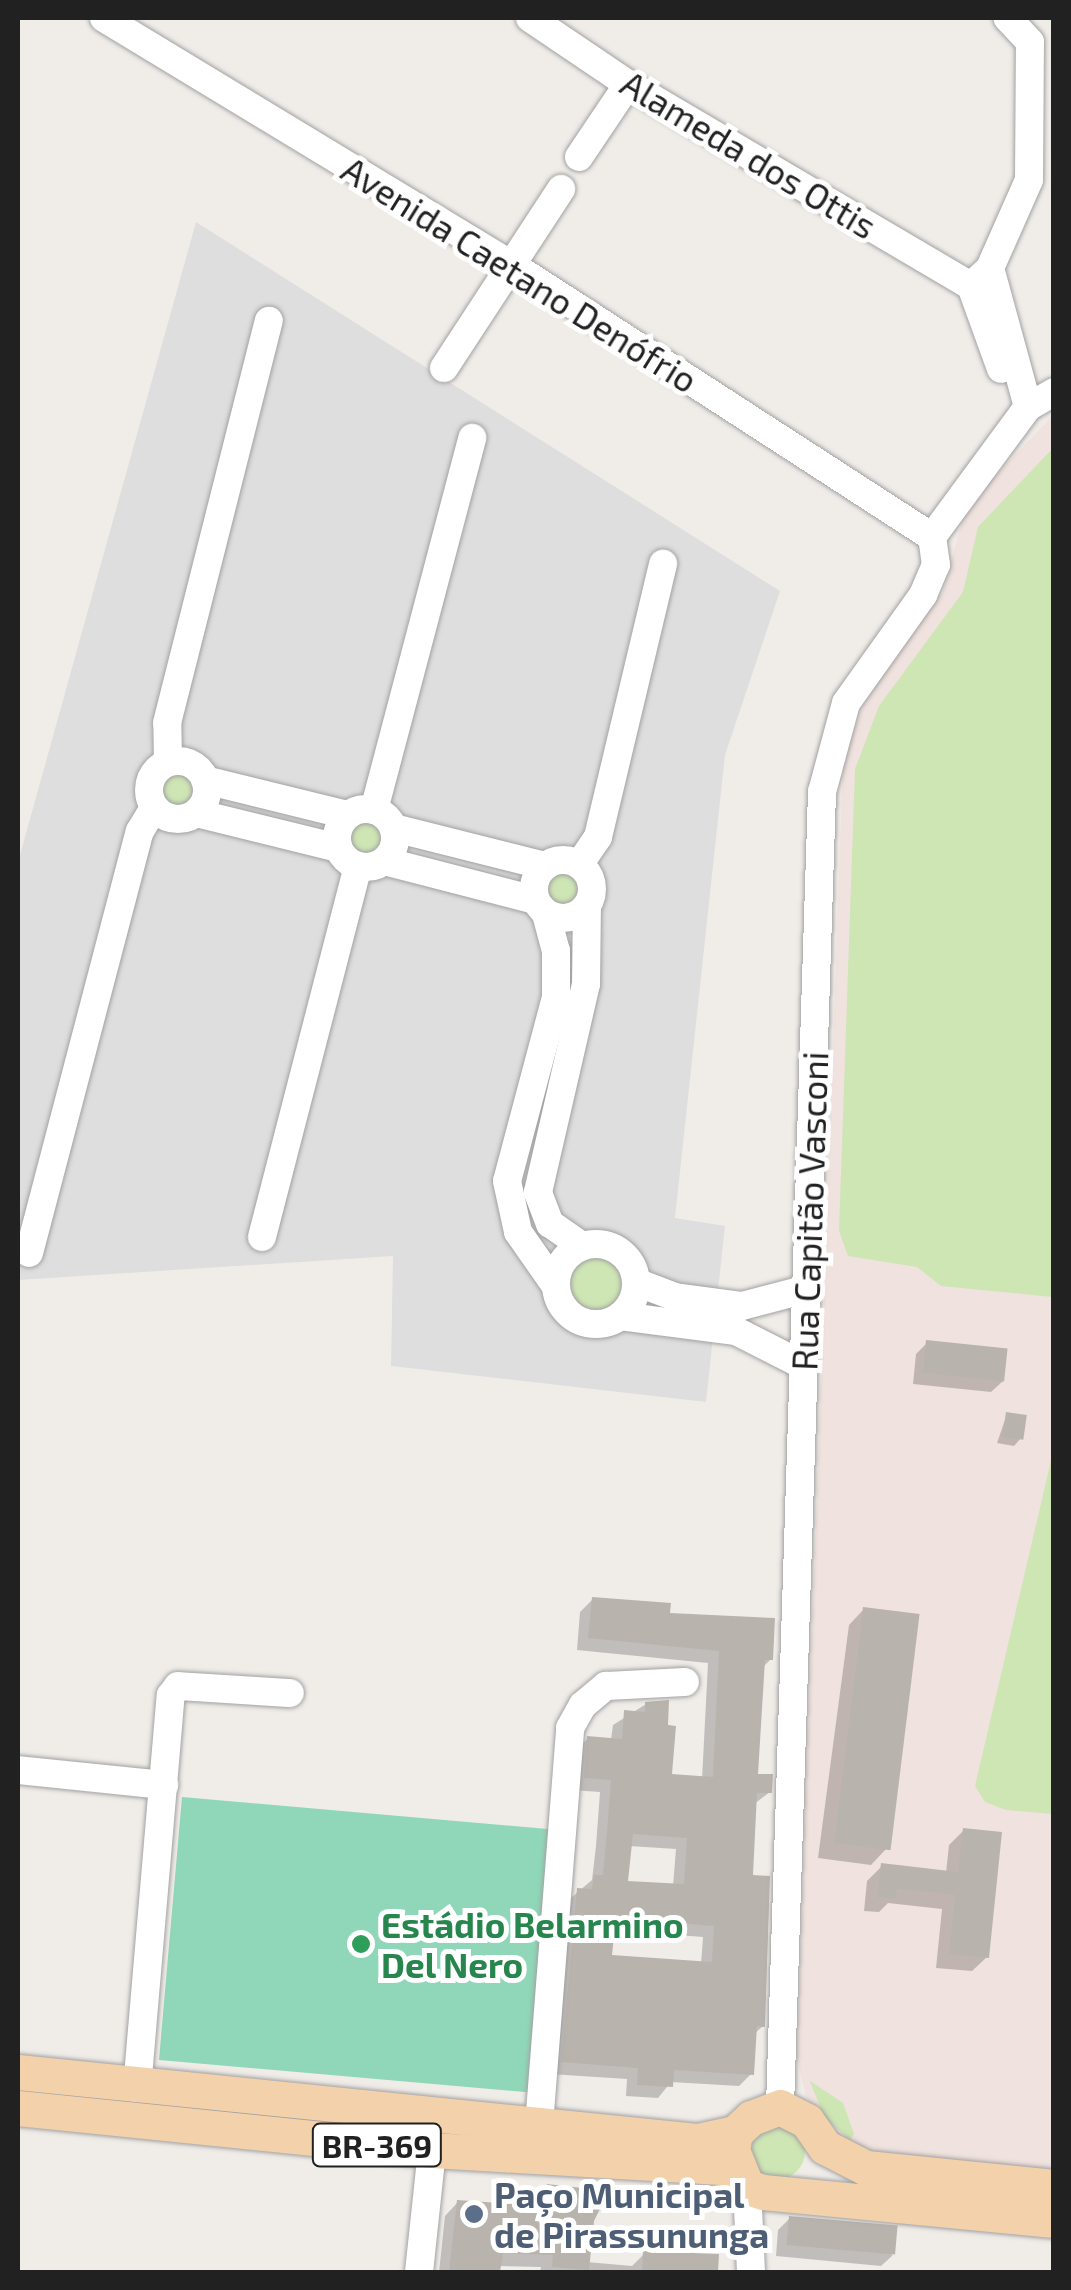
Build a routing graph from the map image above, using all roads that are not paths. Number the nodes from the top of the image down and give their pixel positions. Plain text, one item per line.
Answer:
1 (104, 18) edge
2 (530, 18) edge
3 (1008, 18) edge
4 (628, 84) junction
5 (580, 157) dead end
6 (561, 189) dead end
7 (512, 266) junction
8 (980, 277) junction
9 (269, 321) dead end
10 (444, 368) dead end
11 (1054, 392) edge
12 (1024, 412) junction
13 (472, 438) dead end
14 (932, 538) junction
15 (663, 564) dead end
16 (168, 762) junction
17 (205, 780) junction
18 (154, 808) junction
19 (196, 813) junction
20 (372, 818) junction
21 (360, 859) junction
22 (579, 865) junction
23 (545, 866) junction
24 (587, 906) junction
25 (541, 907) junction
26 (262, 1237) dead end
27 (582, 1246) junction
28 (29, 1253) dead end
29 (636, 1282) junction
30 (555, 1285) junction
31 (807, 1290) junction
32 (673, 1309) junction
33 (620, 1316) junction
34 (739, 1318) junction
35 (803, 1365) junction
36 (686, 1682) dead end
37 (290, 1693) dead end
38 (18, 1770) edge
39 (164, 1785) junction
40 (18, 2072) edge
41 (137, 2088) junction
42 (780, 2107) junction
43 (18, 2108) edge
44 (538, 2125) junction
45 (825, 2147) junction
46 (432, 2150) junction
47 (740, 2163) junction
48 (1054, 2187) edge
49 (794, 2192) junction
50 (1054, 2220) edge
51 (419, 2272) edge
52 (751, 2272) edge

1 - 7 street, Avenida Caetano Denófrio
2 - 4 street, Alameda dos Ottis
3 - 8 street
4 - 5 street
4 - 8 street, Alameda dos Ottis
6 - 7 street
7 - 10 street
7 - 14 street, Avenida Caetano Denófrio
8 - 12 street
9 - 16 street
11 - 12 street, Rua Capitão Vasconi
12 - 14 street, Rua Capitão Vasconi
13 - 20 street
14 - 31 street, Rua Capitão Vasconi
15 - 22 street
16 - 17 street
16 - 18 street
17 - 19 street
17 - 20 street
18 - 19 street
18 - 28 street
19 - 21 street
20 - 21 street
20 - 21 street
20 - 23 street
21 - 25 street
21 - 26 street
22 - 23 street
22 - 24 street
23 - 25 street
24 - 25 street
24 - 27 street
25 - 30 street
27 - 29 street
27 - 30 street
29 - 32 street
29 - 33 street
30 - 33 street
31 - 34 street
31 - 35 street, Rua Capitão Vasconi
32 - 33 street
32 - 34 street
34 - 35 street
35 - 42 street, Rua Capitão Vasconi
36 - 44 street
37 - 39 street
38 - 39 street
39 - 41 street
40 - 41 main road, BR-369
41 - 44 main road, BR-369
42 - 45 main road
42 - 47 main road, BR-369
43 - 46 main road, BR-369
44 - 47 main road, BR-369
45 - 48 main road
45 - 49 main road
46 - 47 main road, BR-369
46 - 51 street
47 - 49 main road, BR-369
47 - 52 street
49 - 50 main road, BR-369

